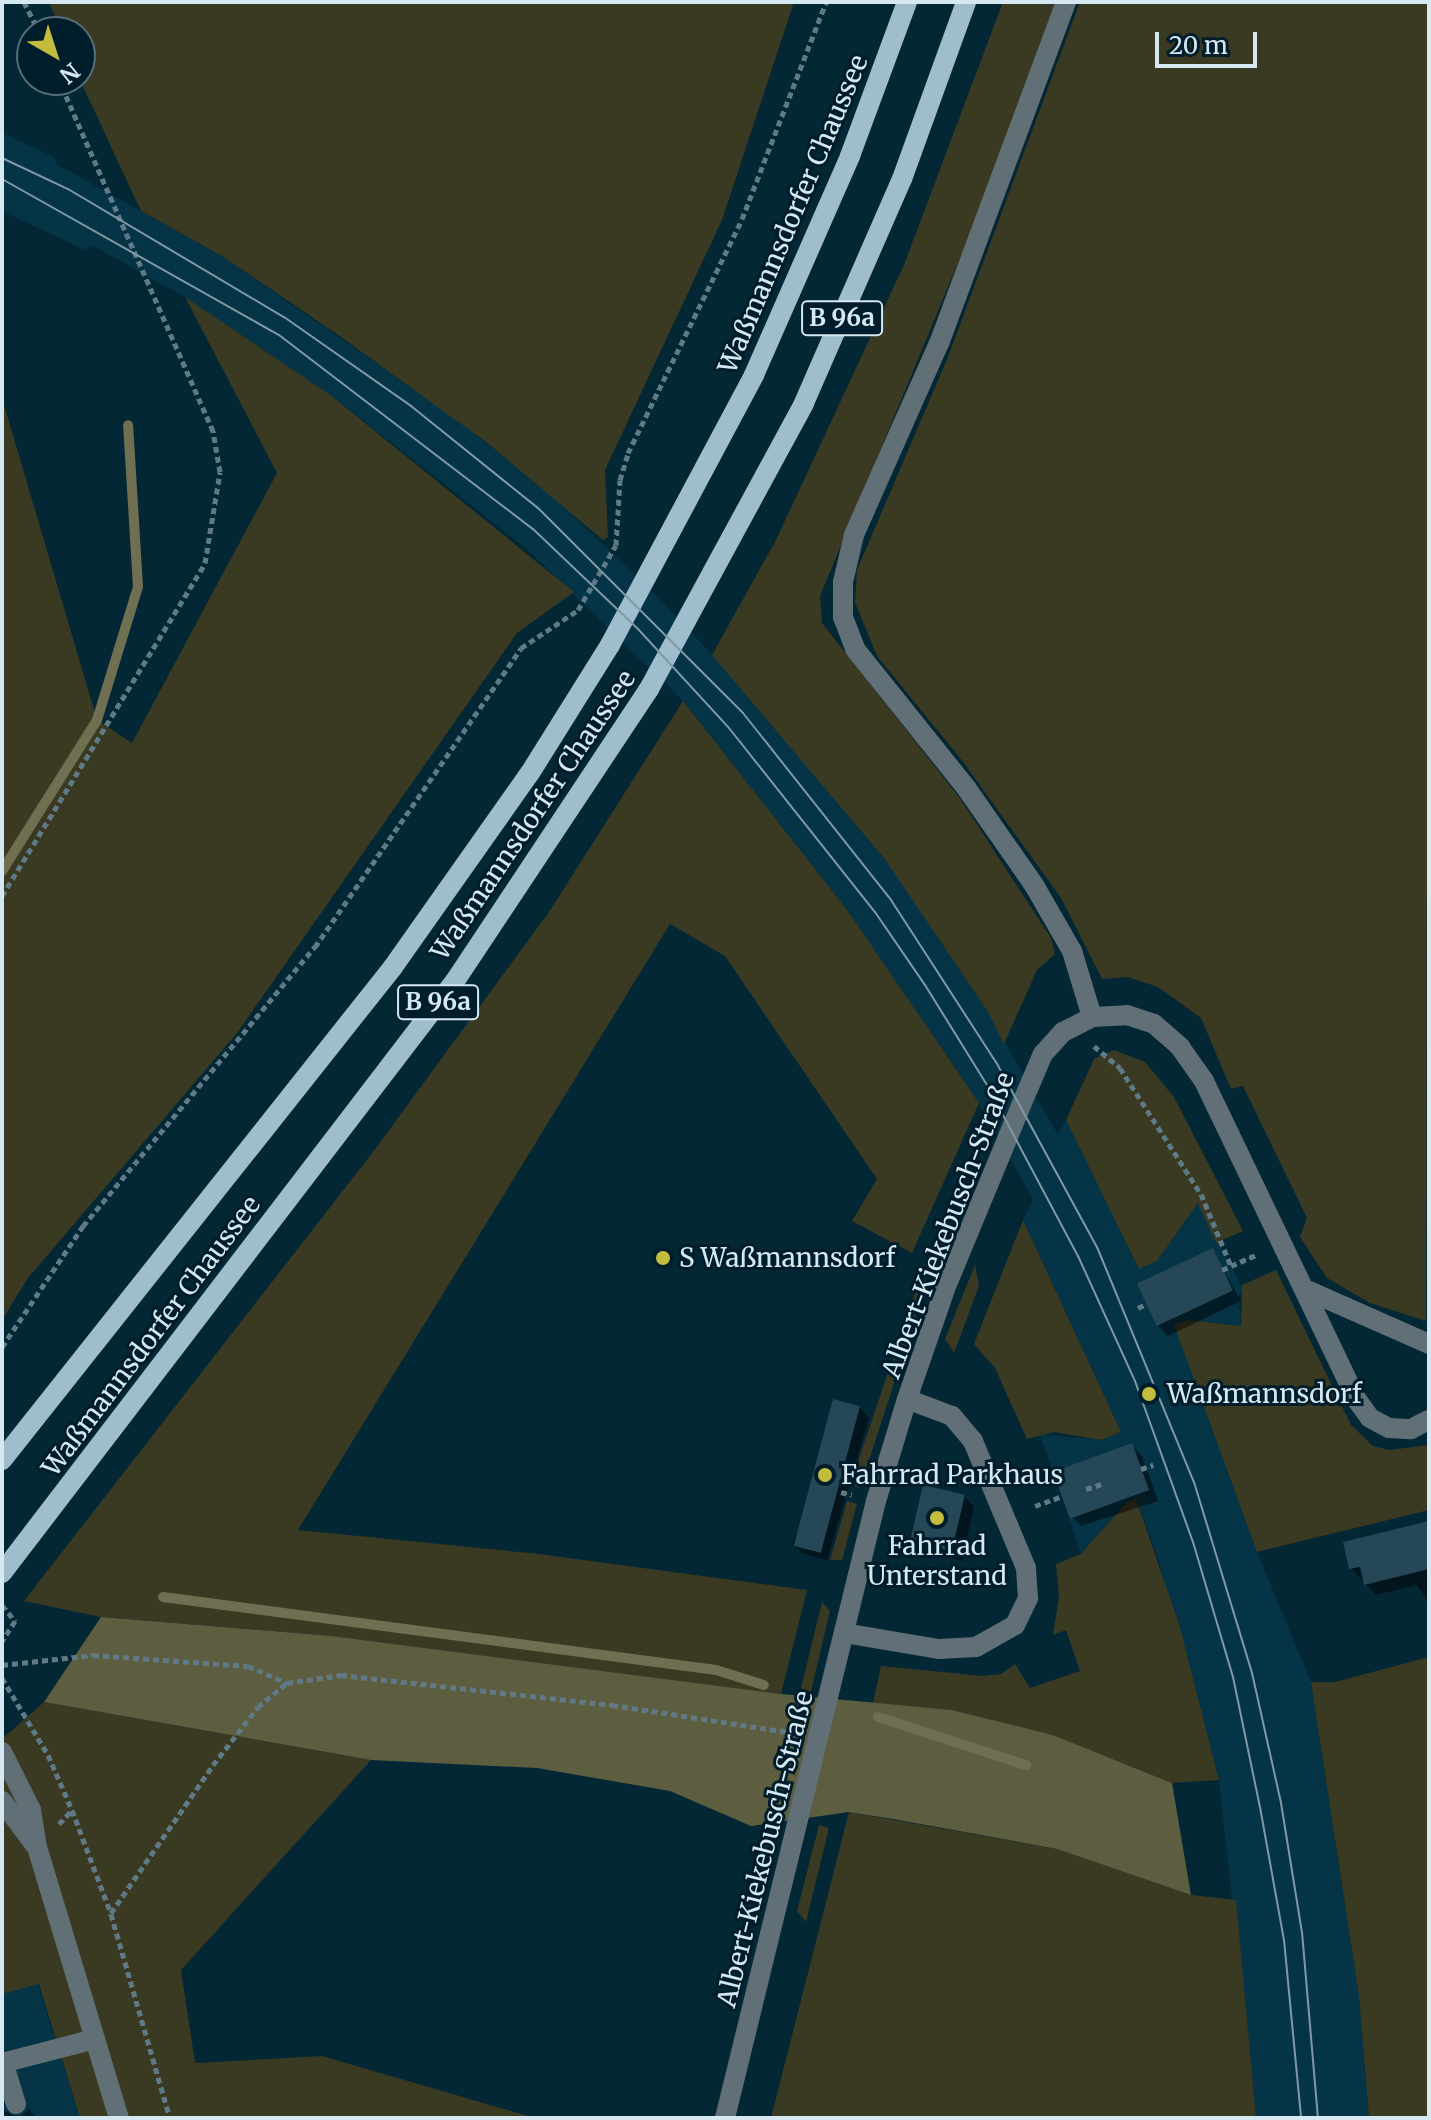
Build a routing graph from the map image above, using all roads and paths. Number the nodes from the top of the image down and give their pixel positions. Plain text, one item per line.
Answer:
1 (826, 2) edge
2 (907, 2) edge
3 (966, 2) edge
4 (1066, 2) edge
5 (66, 96) edge
6 (2, 896) edge
7 (1092, 1017) junction
8 (1093, 1046) dead end
9 (1283, 1242) junction
10 (1231, 1266) junction
11 (1222, 1270) dead end
12 (1309, 1291) junction
13 (1146, 1304) dead end
14 (1138, 1308) dead end
15 (1429, 1344) edge
16 (2, 1347) edge
17 (907, 1399) junction
18 (1429, 1420) edge
19 (2, 1460) edge
20 (1153, 1465) dead end
21 (1141, 1469) dead end
22 (1101, 1484) dead end
23 (1086, 1489) dead end
24 (1062, 1496) dead end
25 (1035, 1506) dead end
26 (2, 1573) edge
27 (2, 1605) edge
28 (844, 1633) junction
29 (2, 1641) edge
30 (2, 1665) edge
31 (2, 1678) edge
32 (287, 1683) junction
33 (819, 1737) junction
34 (2, 1752) edge
35 (2, 1801) edge
36 (37, 1847) junction
37 (111, 1914) junction
38 (95, 2039) junction
39 (3, 2062) edge
40 (16, 2104) dead end
41 (119, 2118) edge
42 (170, 2118) edge
43 (725, 2118) edge

1 - 16 path
2 - 19 main road, Waßmannsdorfer Chaussee / B 96a
3 - 26 main road, Waßmannsdorfer Chaussee / B 96a
4 - 7 street
5 - 6 path
7 - 9 street
7 - 17 street, Albert-Kiekebusch-Straße
8 - 10 path
9 - 10 path
9 - 12 street
10 - 11 path
12 - 15 street
12 - 18 street
13 - 14 path
17 - 28 street, Albert-Kiekebusch-Straße
17 - 28 street
20 - 21 path
22 - 23 path
24 - 25 path
27 - 29 path
28 - 33 street, Albert-Kiekebusch-Straße
30 - 32 path
31 - 37 path
32 - 33 path
32 - 37 path
33 - 43 street, Albert-Kiekebusch-Straße
34 - 36 street
35 - 36 street
36 - 38 street
37 - 42 path
38 - 39 street
38 - 41 street
39 - 40 street

